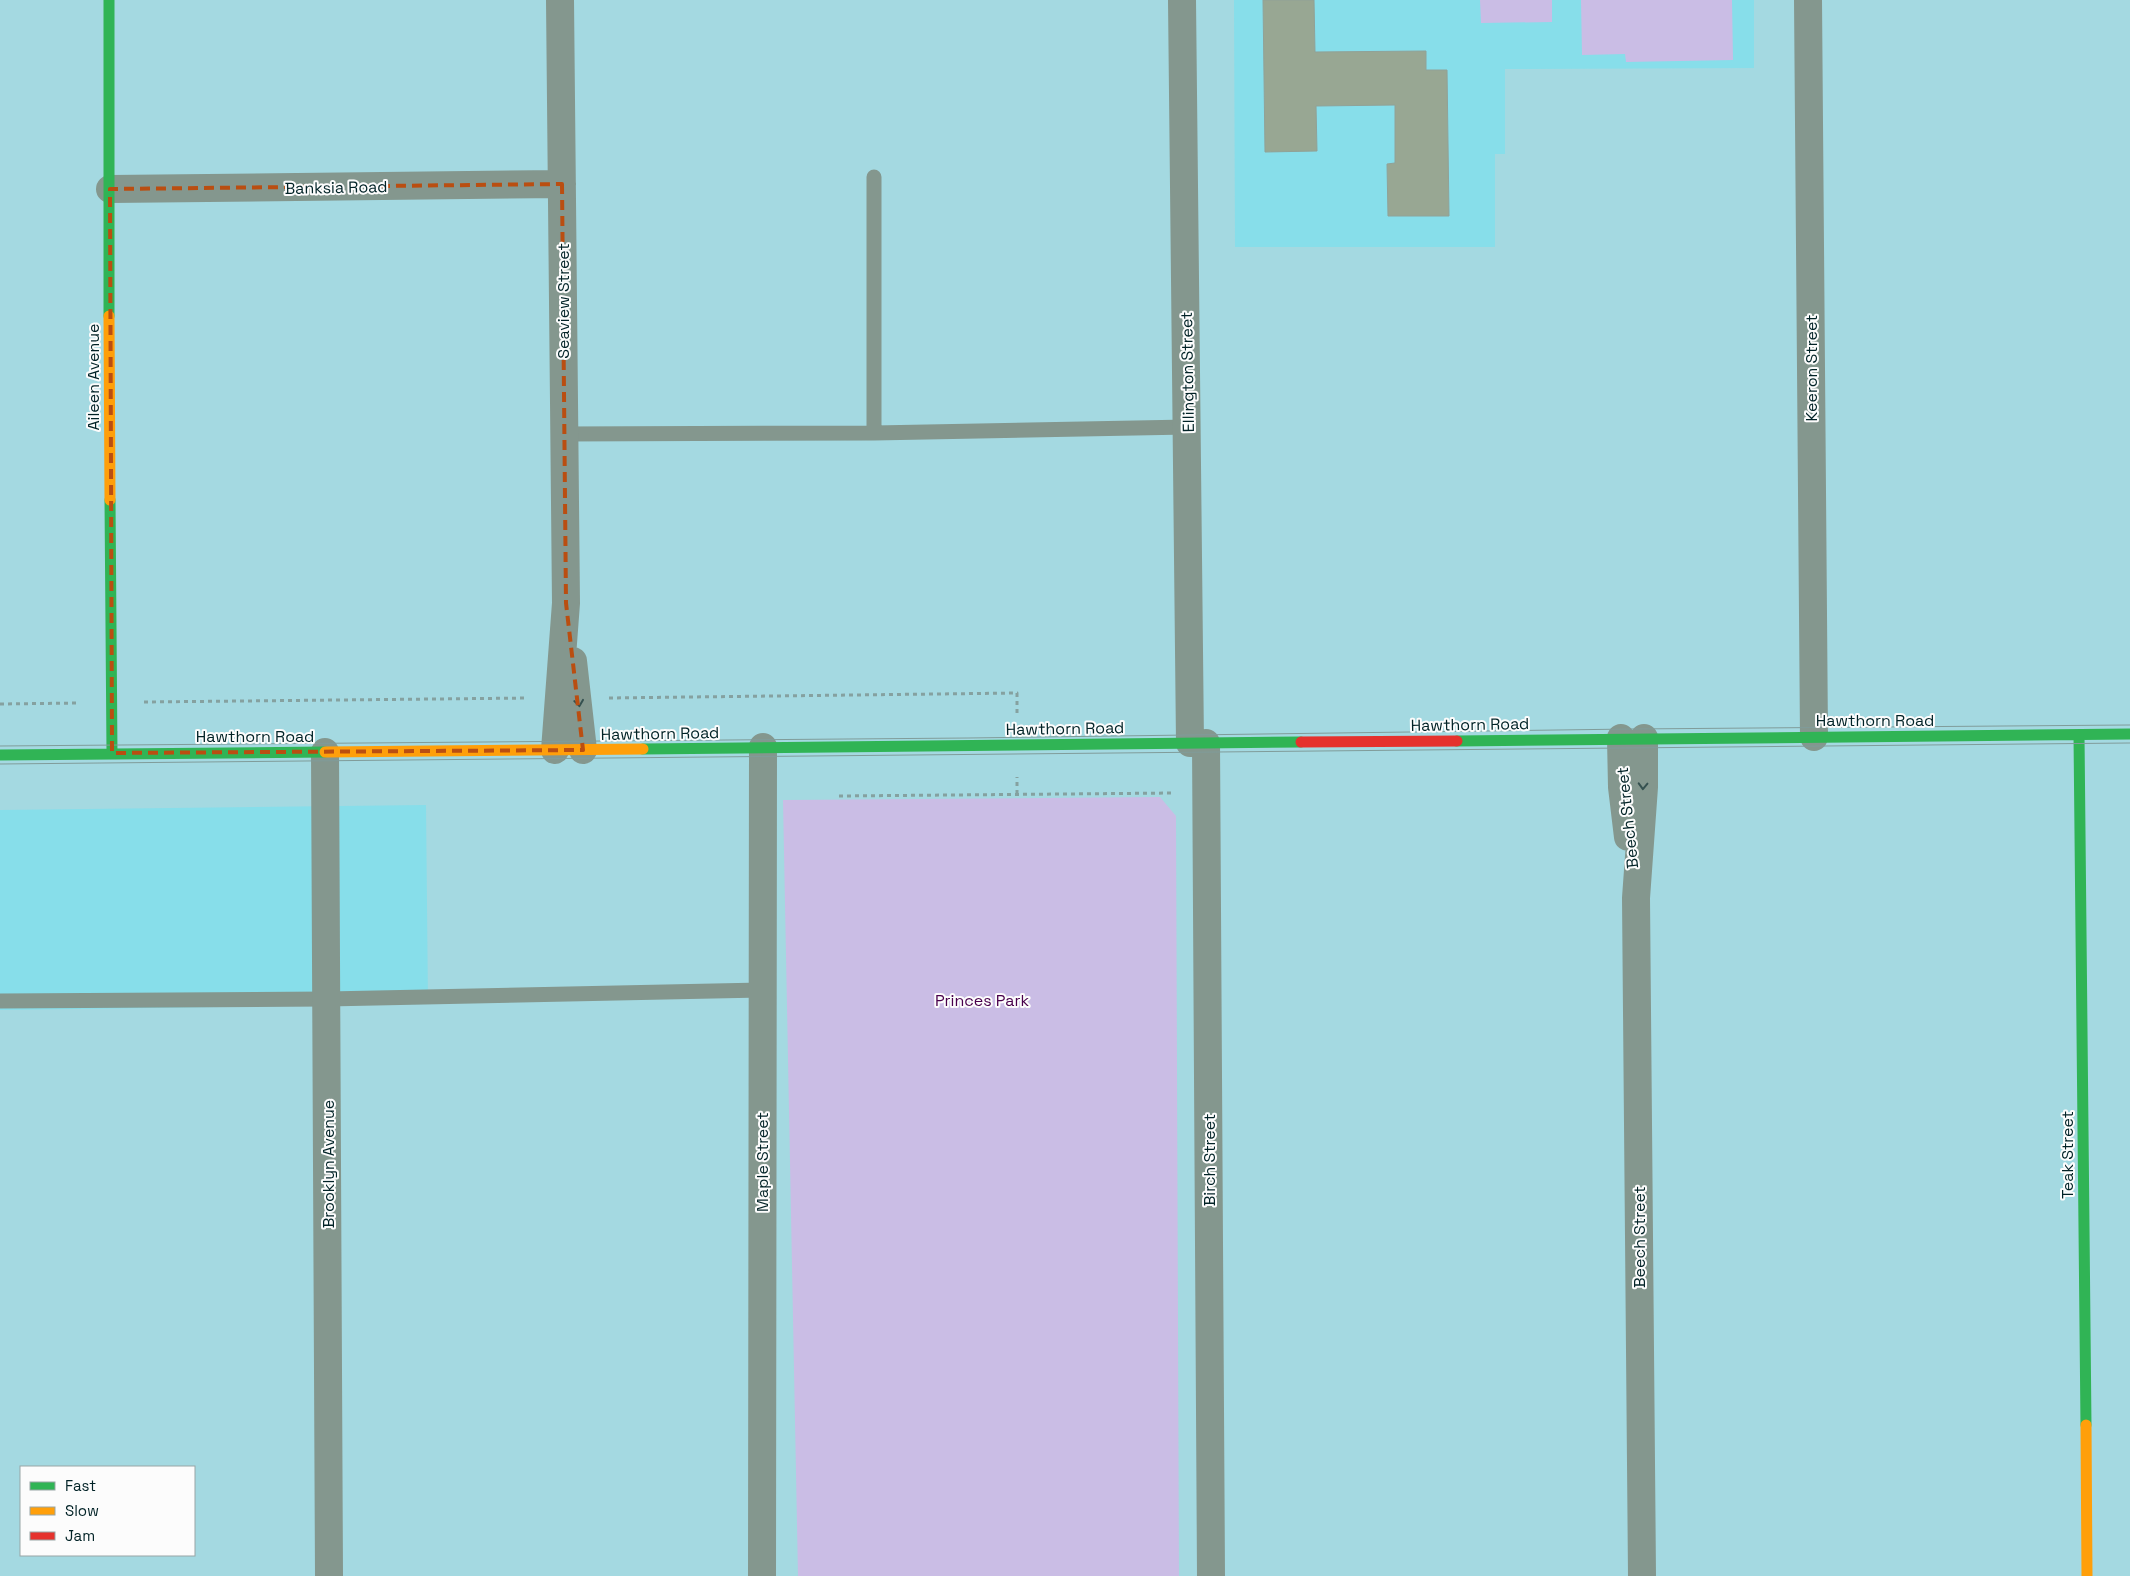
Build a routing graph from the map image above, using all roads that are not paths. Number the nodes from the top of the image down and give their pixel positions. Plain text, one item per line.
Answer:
1 (109, 0) edge
2 (560, 0) edge
3 (1182, 0) edge
4 (1808, 0) edge
5 (874, 177) dead end
6 (562, 184) junction
7 (110, 189) junction
8 (1188, 427) junction
9 (874, 432) junction
10 (564, 434) junction
11 (568, 700) junction
12 (2079, 734) junction
13 (2130, 734) edge
14 (1814, 737) junction
15 (1633, 738) junction
16 (1198, 743) junction
17 (763, 747) junction
18 (555, 750) junction
19 (583, 750) junction
20 (325, 752) junction
21 (112, 753) junction
22 (0, 755) edge
23 (762, 990) junction
24 (327, 999) junction
25 (0, 1001) edge
26 (330, 1576) edge
27 (762, 1576) edge
28 (1211, 1576) edge
29 (1642, 1576) edge
30 (2087, 1576) edge

1 - 7 main road, Aileen Avenue
2 - 6 street, Seaview Street
3 - 8 street, Ellington Street
4 - 14 street, Keeron Street
5 - 9 lane
6 - 7 street, Banksia Road
6 - 10 street, Seaview Street
7 - 21 main road, Aileen Avenue
8 - 9 lane
8 - 16 street, Ellington Street
9 - 10 lane
10 - 11 street, Seaview Street
11 - 18 street, Seaview Street
11 -> 19 street, Seaview Street
12 - 13 main road, Hawthorn Road
12 - 14 main road, Hawthorn Road
12 - 30 main road, Teak Street
14 - 15 main road, Hawthorn Road
15 - 16 main road, Hawthorn Road
15 - 29 street, Beech Street
16 - 17 main road, Hawthorn Road
16 - 28 street, Birch Street
17 - 19 main road, Hawthorn Road
17 - 23 street, Maple Street
18 - 19 main road, Hawthorn Road
18 - 20 main road, Hawthorn Road
20 - 21 main road, Hawthorn Road
20 - 24 street, Brooklyn Avenue
21 - 22 main road, Hawthorn Road
23 - 24 lane
23 - 27 street, Maple Street
24 - 25 lane
24 - 26 street, Brooklyn Avenue

